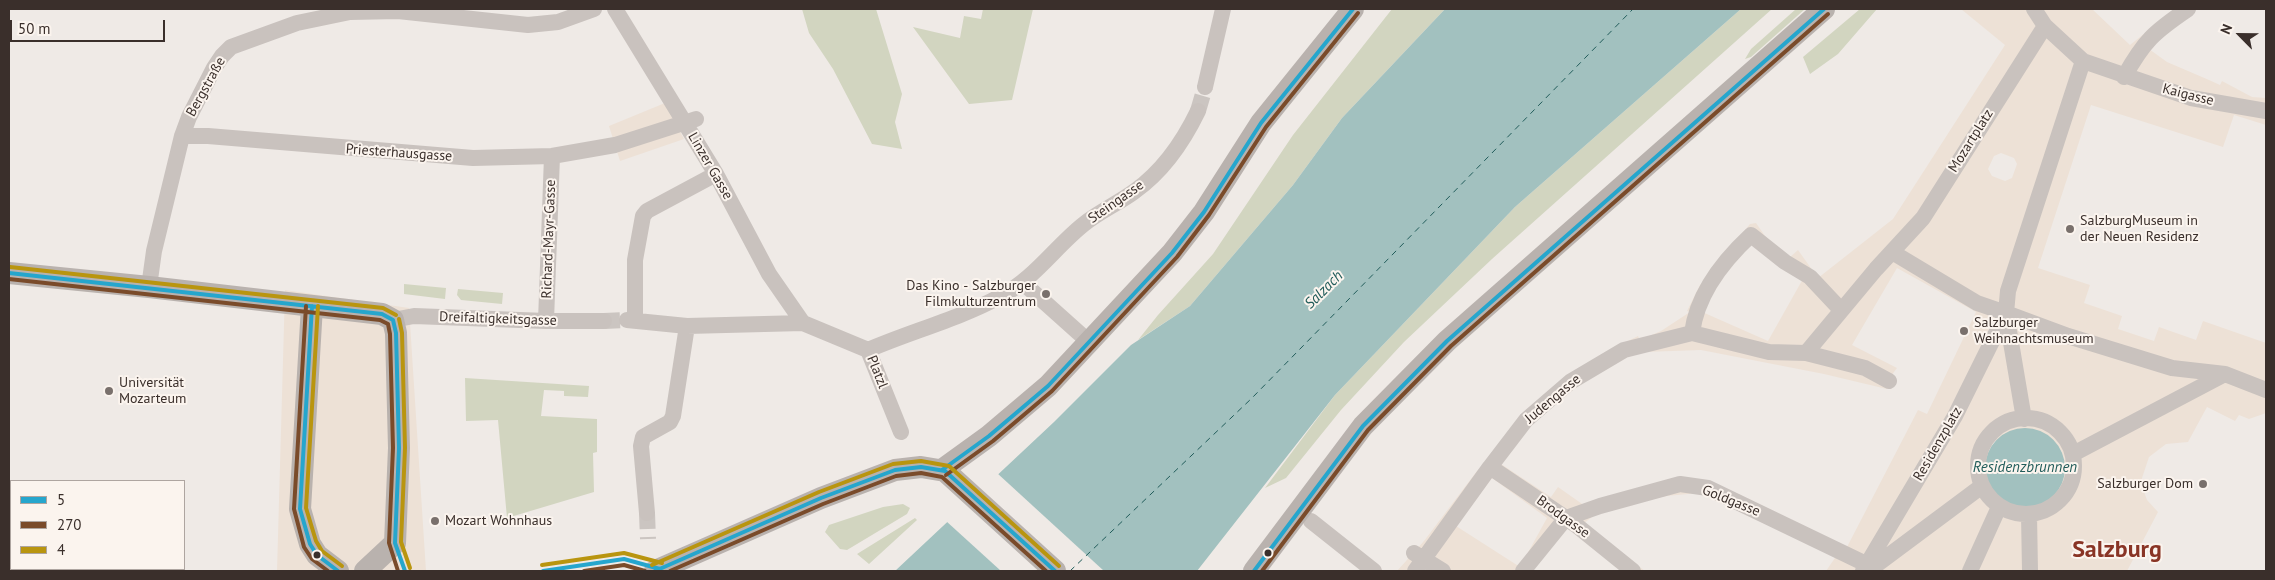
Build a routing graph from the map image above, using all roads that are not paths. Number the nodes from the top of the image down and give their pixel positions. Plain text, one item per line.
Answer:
1 (594, 9) edge
2 (615, 9) edge
3 (1223, 9) edge
4 (1353, 9) edge
5 (1824, 9) edge
6 (2034, 9) edge
7 (2188, 9) edge
8 (2045, 26) junction
9 (2084, 61) junction
10 (2118, 74) junction
11 (1205, 87) tunnel mouth
12 (1198, 111) tunnel mouth
13 (2266, 111) edge
14 (691, 121) junction
15 (182, 136) junction
16 (552, 156) junction
17 (716, 174) junction
18 (1892, 252) junction
19 (9, 273) edge
20 (1022, 282) junction
21 (149, 287) junction
22 (312, 306) junction
23 (1841, 310) junction
24 (2006, 313) junction
25 (393, 320) junction
26 (546, 321) junction
27 (604, 321) tunnel mouth
28 (803, 323) junction
29 (687, 326) junction
30 (1692, 333) junction
31 (1089, 342) junction
32 (868, 350) junction
33 (1806, 353) junction
34 (2225, 374) junction
35 (1889, 381) dead end
36 (2266, 390) edge
37 (2024, 418) junction
38 (901, 432) dead end
39 (2073, 454) junction
40 (1490, 467) junction
41 (942, 470) junction
42 (1982, 486) junction
43 (1999, 506) junction
44 (646, 513) tunnel mouth
45 (2029, 514) junction
46 (1566, 518) junction
47 (1311, 521) dead end
48 (1417, 561) edge
49 (1866, 569) edge
50 (338, 571) edge
51 (365, 571) edge
52 (655, 571) edge
53 (1055, 571) edge
54 (1254, 571) edge
55 (1374, 571) edge
56 (1443, 571) edge
57 (1523, 571) edge
58 (1633, 571) edge
59 (1970, 571) edge
60 (2030, 571) edge

1 - 15 street, Bergstraße
2 - 14 street, Linzer Gasse
3 - 11 street
4 - 31 main road
5 - 54 main road
6 - 8 street
7 - 10 street
8 - 9 street
8 - 18 street, Mozartplatz
9 - 10 street
9 - 24 street, Residenzplatz
10 - 13 street, Kaigasse
12 - 20 street, Steingasse
14 - 16 street, Priesterhausgasse
14 - 17 street, Linzer Gasse
15 - 16 street, Priesterhausgasse
15 - 21 street, Bergstraße
16 - 26 street, Richard-Mayr-Gasse
17 - 28 street, Linzer Gasse
17 - 29 street
18 - 23 street, Mozartplatz
18 - 24 street
19 - 21 main road
20 - 31 street
20 - 32 street, Steingasse
21 - 22 main road
22 - 25 main road
22 - 50 main road
23 - 30 street
23 - 33 street, Mozartplatz
24 - 34 street
24 - 37 street, Residenzplatz
24 - 49 street, Residenzplatz
25 - 26 street, Dreifaltigkeitsgasse
25 - 51 main road
26 - 27 street, Dreifaltigkeitsgasse
28 - 29 street
28 - 32 street, Platzl
29 - 44 street
30 - 33 street, Judengasse
30 - 40 street, Judengasse
31 - 41 main road
32 - 38 street, Platzl
33 - 35 street, Judengasse
34 - 36 street
34 - 39 street
37 - 39 street
37 - 42 street
39 - 45 street
40 - 46 street, Brodgasse
40 - 48 street, Judengasse
41 - 52 main road
41 - 53 main road
42 - 43 street
42 - 49 street
43 - 45 street
43 - 59 street
45 - 60 street
46 - 49 street, Goldgasse
46 - 57 street
46 - 58 street, Brodgasse
47 - 55 street
48 - 56 street

